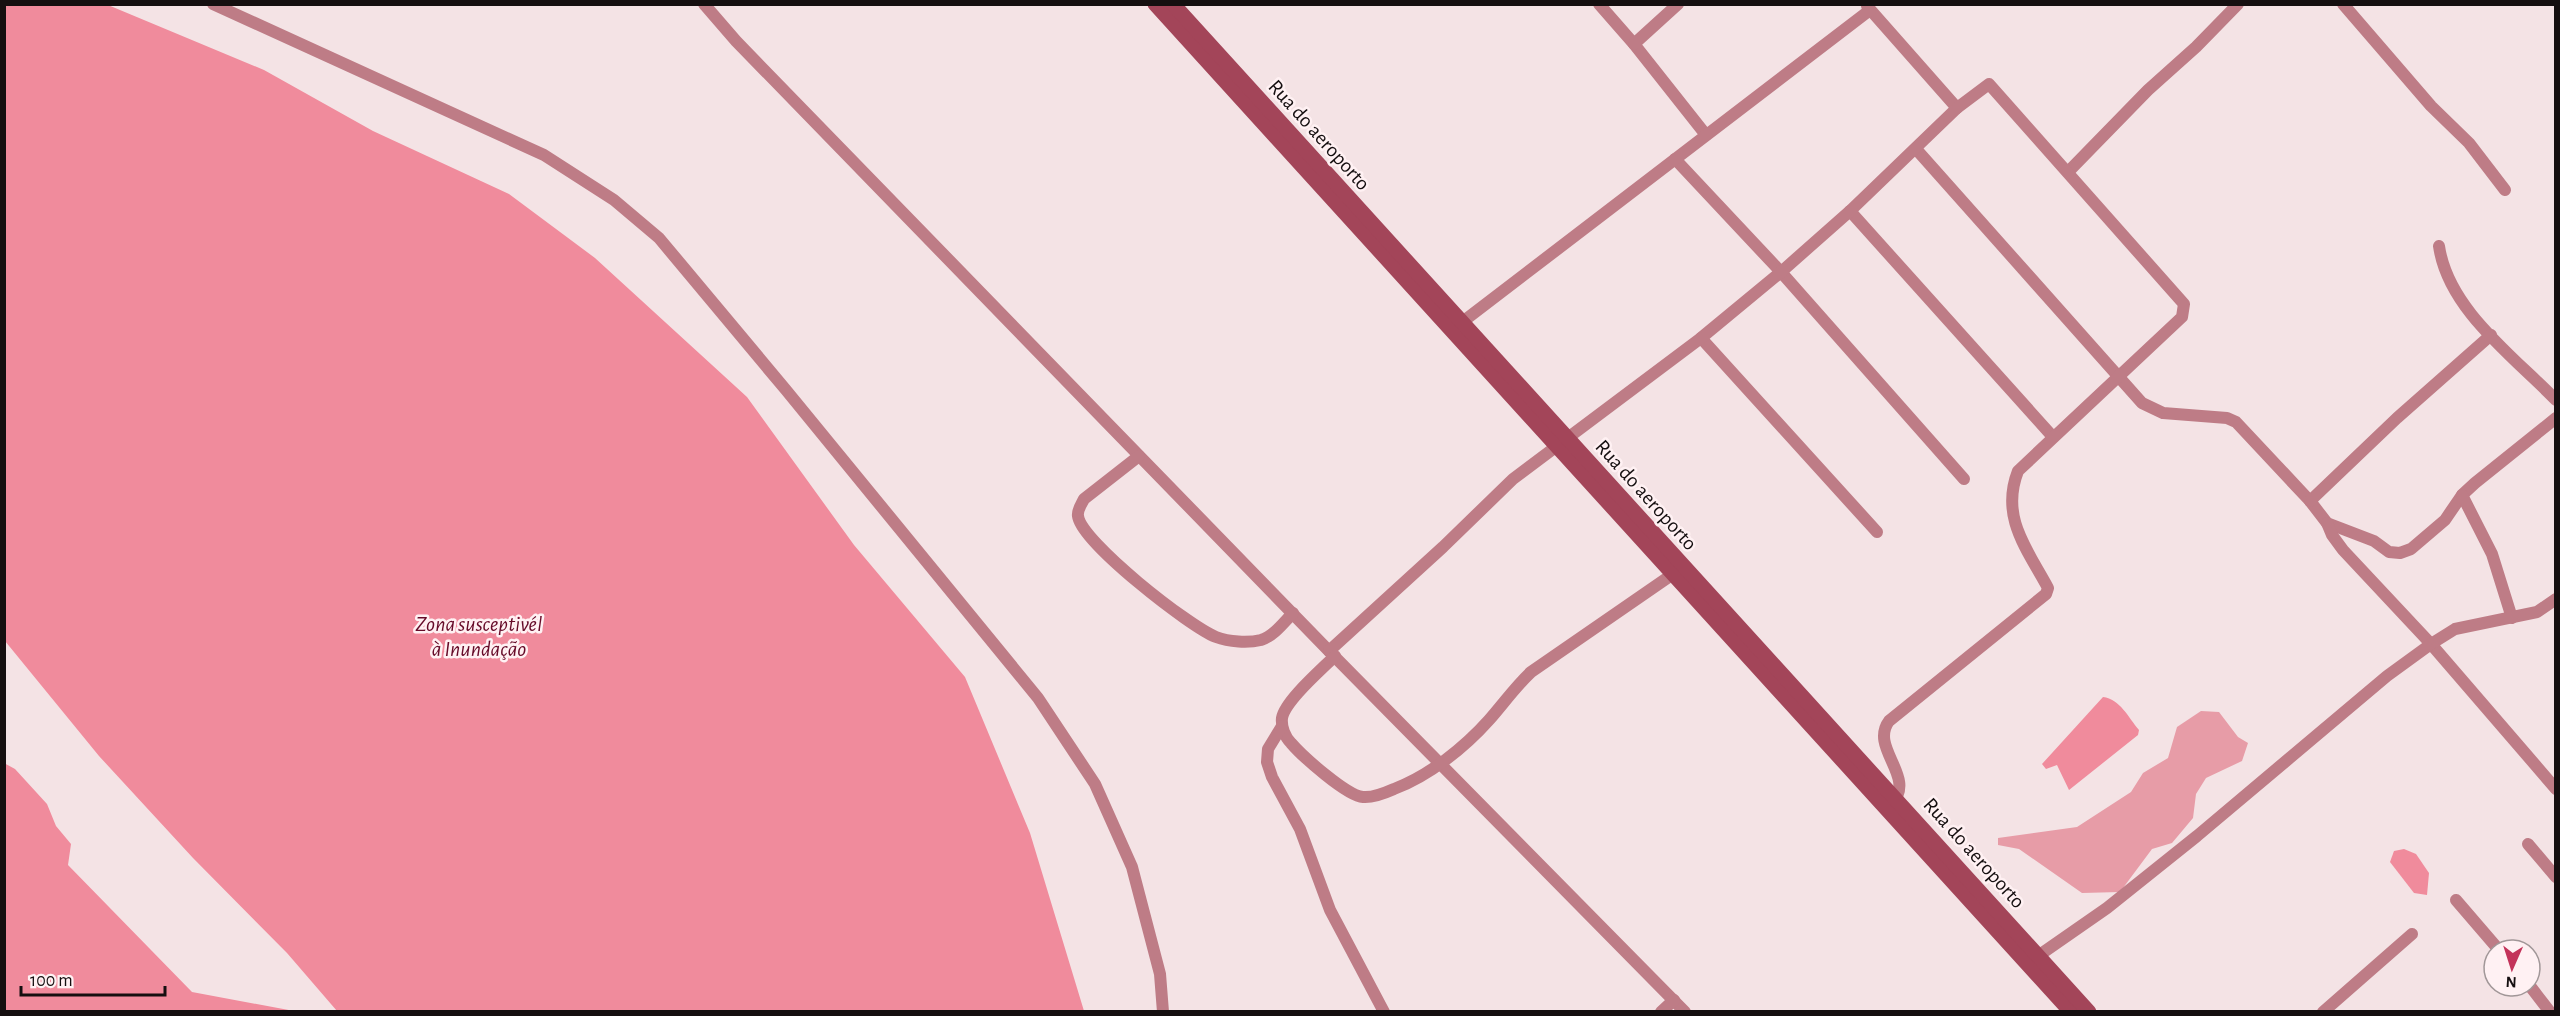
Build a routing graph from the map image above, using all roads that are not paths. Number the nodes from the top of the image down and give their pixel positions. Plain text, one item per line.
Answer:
1 (213, 4) edge
2 (1155, 4) edge
3 (1173, 4) edge
4 (1599, 4) edge
5 (1678, 4) edge
6 (2238, 4) edge
7 (2343, 4) edge
8 (712, 7) edge
9 (1868, 7) edge
10 (1634, 44) junction
11 (1957, 108) junction
12 (1706, 135) junction
13 (1917, 149) junction
14 (1675, 159) junction
15 (2068, 172) junction
16 (2505, 190) dead end
17 (1850, 211) junction
18 (2439, 246) dead end
19 (1781, 272) junction
20 (1461, 323) junction
21 (2491, 335) junction
22 (1701, 338) junction
23 (2117, 377) junction
24 (2556, 400) edge
25 (2556, 418) edge
26 (2053, 437) junction
27 (1562, 444) junction
28 (1139, 456) junction
29 (1964, 479) dead end
30 (2462, 495) junction
31 (2310, 501) junction
32 (2327, 523) junction
33 (1877, 532) dead end
34 (1672, 574) junction
35 (2556, 599) edge
36 (1293, 613) junction
37 (2512, 618) junction
38 (2431, 644) junction
39 (1332, 654) junction
40 (1282, 726) junction
41 (1441, 762) junction
42 (2556, 789) edge
43 (1892, 804) junction
44 (2528, 844) dead end
45 (2556, 877) edge
46 (2456, 900) dead end
47 (2412, 934) dead end
48 (2489, 938) edge
49 (2038, 956) junction
50 (2540, 998) edge
51 (1674, 1000) junction
52 (1163, 1011) edge
53 (1384, 1011) edge
54 (1661, 1011) edge
55 (1685, 1011) edge
56 (2071, 1011) edge
57 (2089, 1011) edge
58 (2323, 1011) edge
59 (2550, 1011) edge

1 - 52 street
2 - 27 main road, Rua do aeroporto
3 - 20 main road, Rua do aeroporto
4 - 10 street
5 - 10 street
6 - 15 street
7 - 16 street
8 - 28 street
9 - 11 street
9 - 12 street
10 - 12 street
11 - 13 street
11 - 15 street
12 - 14 street
13 - 17 street
13 - 23 street
14 - 19 street
14 - 20 street
15 - 23 street
17 - 19 street
17 - 26 street
18 - 21 street
19 - 22 street
19 - 29 street
20 - 27 main road, Rua do aeroporto
21 - 24 street
21 - 31 street
22 - 27 street
22 - 33 street
23 - 26 street
23 - 31 street
25 - 30 street
26 - 43 street
27 - 34 main road, Rua do aeroporto
27 - 39 street
27 - 43 main road, Rua do aeroporto
28 - 36 street
28 - 36 street
30 - 32 street
30 - 37 street
31 - 32 street
32 - 38 street
34 - 41 street
34 - 43 main road, Rua do aeroporto
35 - 37 street
36 - 39 street
37 - 38 street
38 - 42 street
38 - 49 street
39 - 40 street
39 - 41 street
40 - 41 street
40 - 53 street
41 - 51 street
43 - 49 main road, Rua do aeroporto
43 - 56 main road, Rua do aeroporto
44 - 45 street
46 - 48 street
47 - 58 street
49 - 57 main road, Rua do aeroporto
50 - 59 street
51 - 54 street
51 - 55 street

